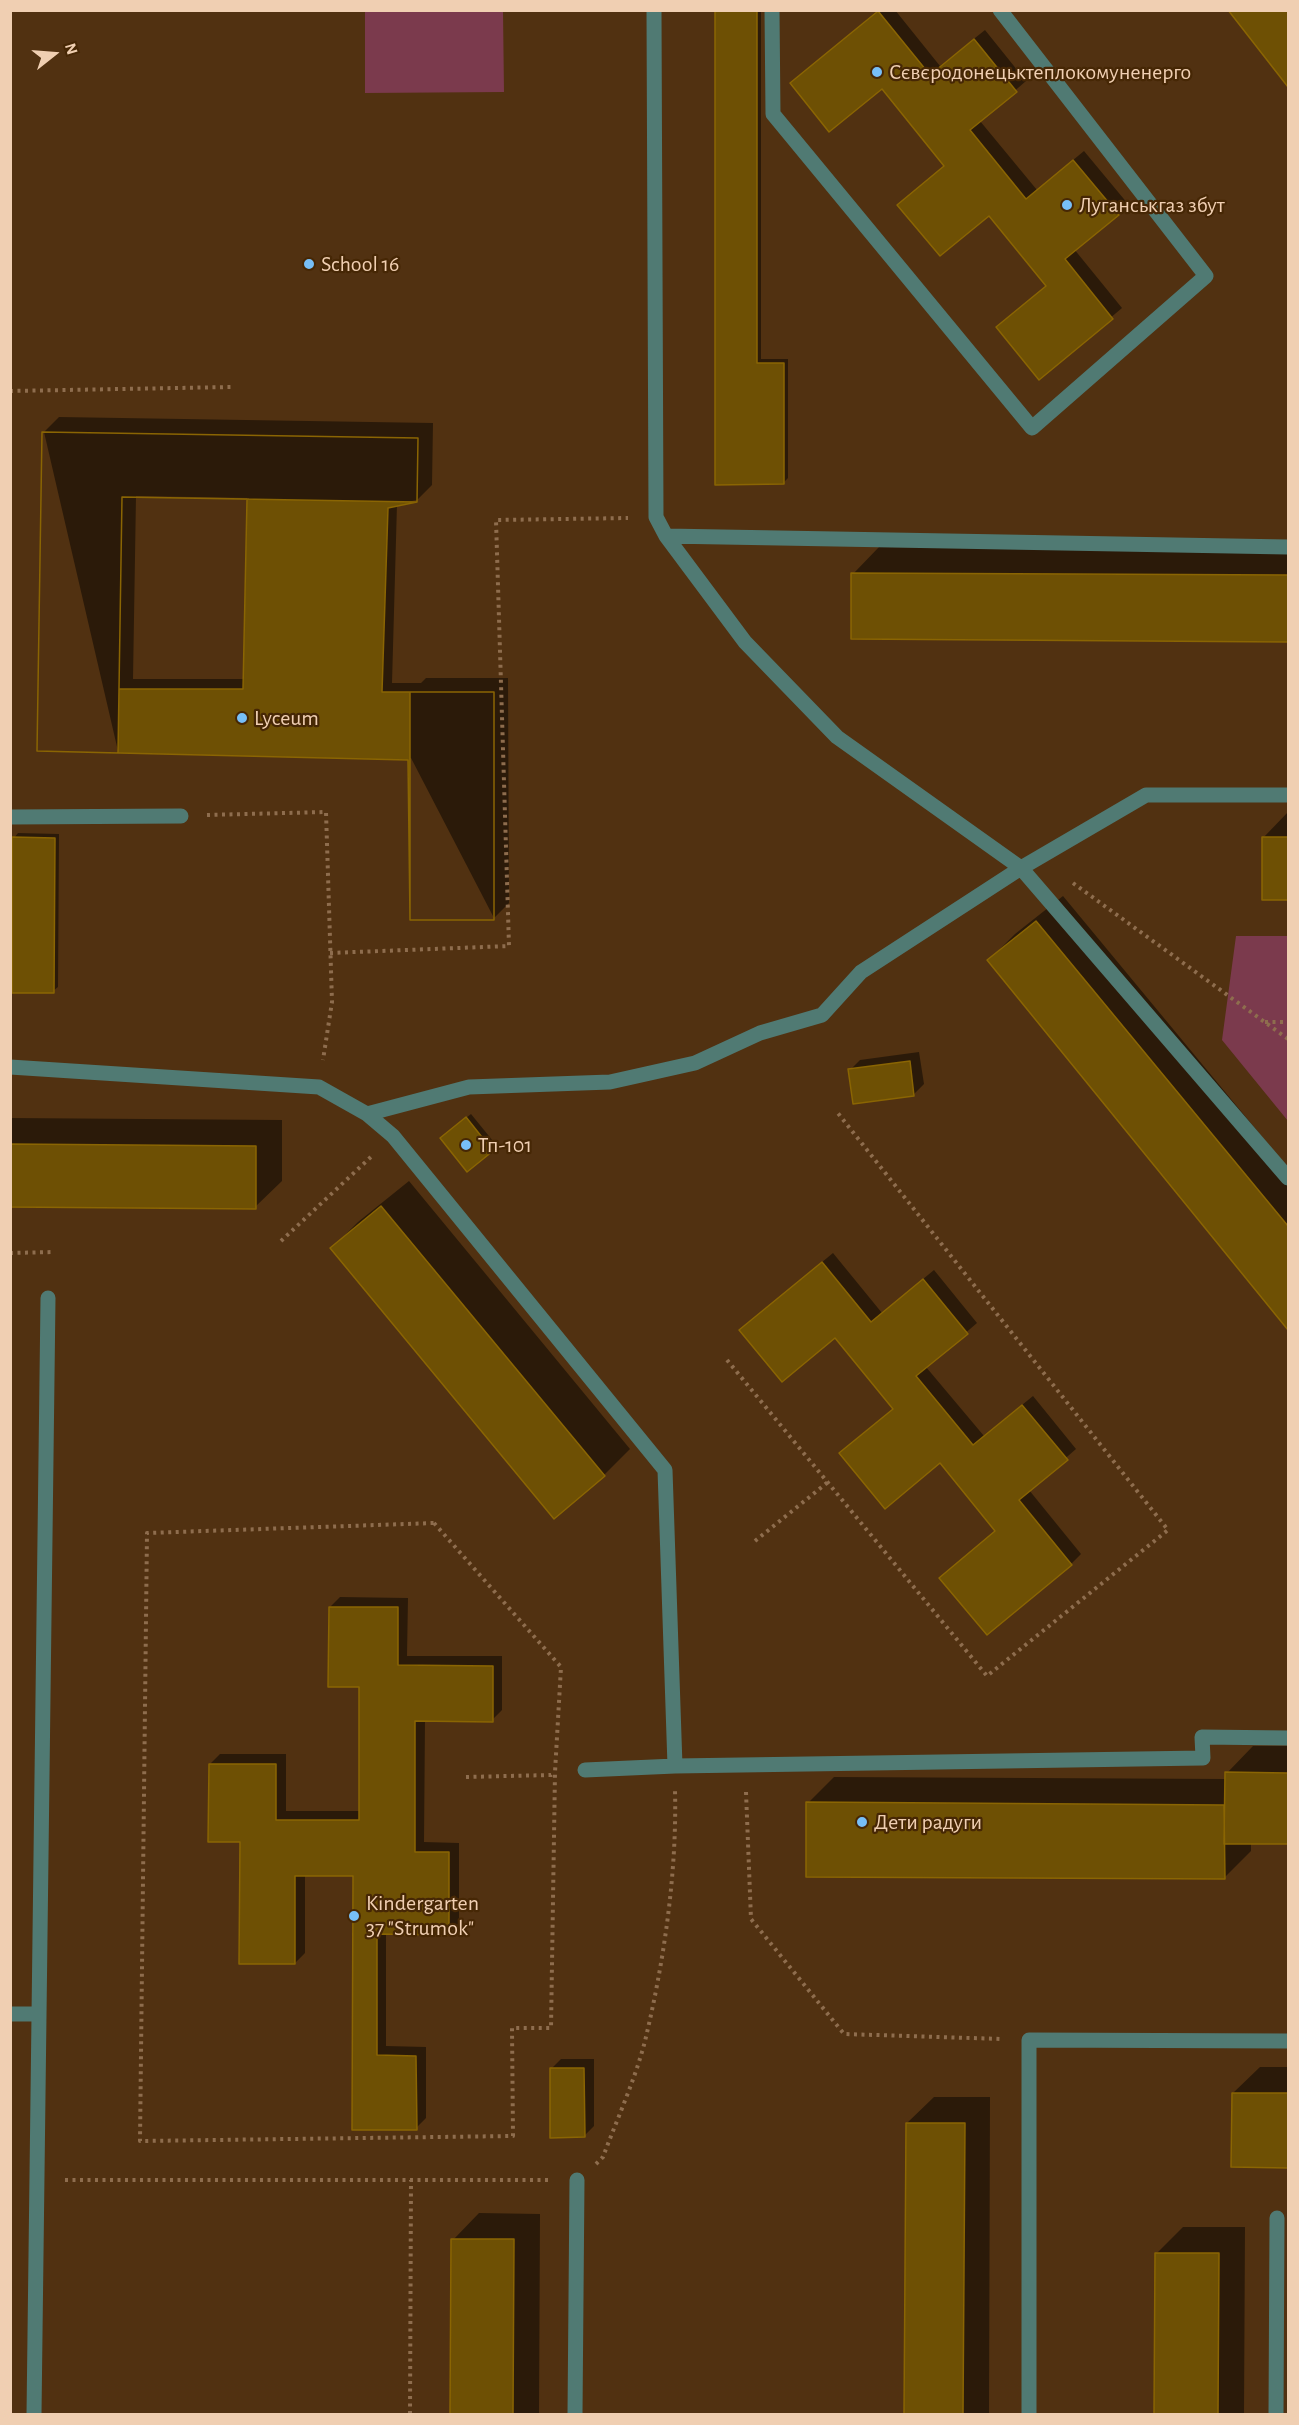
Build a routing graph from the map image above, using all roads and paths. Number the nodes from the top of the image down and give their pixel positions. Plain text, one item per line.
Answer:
1 (654, 10) edge
2 (772, 10) edge
3 (1000, 10) edge
4 (232, 387) dead end
5 (10, 391) edge
6 (656, 518) junction
7 (666, 536) junction
8 (1288, 547) edge
9 (1288, 795) edge
10 (181, 816) joint
11 (10, 817) edge
12 (1038, 858) junction
13 (1021, 868) junction
14 (330, 953) junction
15 (1265, 1022) junction
16 (1288, 1022) edge
17 (1288, 1039) edge
18 (10, 1067) edge
19 (319, 1087) junction
20 (837, 1112) dead end
21 (367, 1114) junction
22 (393, 1136) junction
23 (1288, 1178) edge
24 (281, 1240) dead end
25 (53, 1252) dead end
26 (10, 1253) edge
27 (48, 1298) dead end
28 (727, 1360) dead end
29 (828, 1482) junction
30 (755, 1541) dead end
31 (1288, 1738) edge
32 (745, 1764) junction
33 (675, 1766) junction
34 (585, 1770) joint
35 (555, 1772) junction
36 (466, 1777) dead end
37 (10, 2014) edge
38 (39, 2014) junction
39 (1029, 2040) junction
40 (1288, 2041) edge
41 (37, 2180) junction
42 (411, 2180) junction
43 (577, 2180) junction
44 (1277, 2218) dead end
45 (34, 2415) edge
46 (410, 2415) edge
47 (575, 2415) edge
48 (1029, 2415) edge
49 (1276, 2415) edge

1 - 6 lane
2 - 3 lane
4 - 5 path
6 - 7 lane
6 - 14 path
7 - 8 lane
7 - 13 lane
9 - 12 lane
10 - 11 lane
10 - 14 path
12 - 13 lane
12 - 15 path
13 - 21 lane
13 - 23 lane
14 - 19 path
15 - 16 path
15 - 17 path
18 - 19 lane
19 - 21 lane
20 - 29 path
21 - 22 lane
22 - 24 path
22 - 33 lane
25 - 26 path
27 - 38 lane
28 - 29 path
29 - 30 path
31 - 32 lane
32 - 33 lane
32 - 39 path
33 - 34 lane
33 - 43 path
34 - 35 path
35 - 35 path
35 - 36 path
37 - 38 lane
38 - 41 lane
39 - 40 lane
39 - 48 lane
41 - 42 path
41 - 45 lane
42 - 43 path
42 - 46 path
43 - 47 lane
44 - 49 lane

